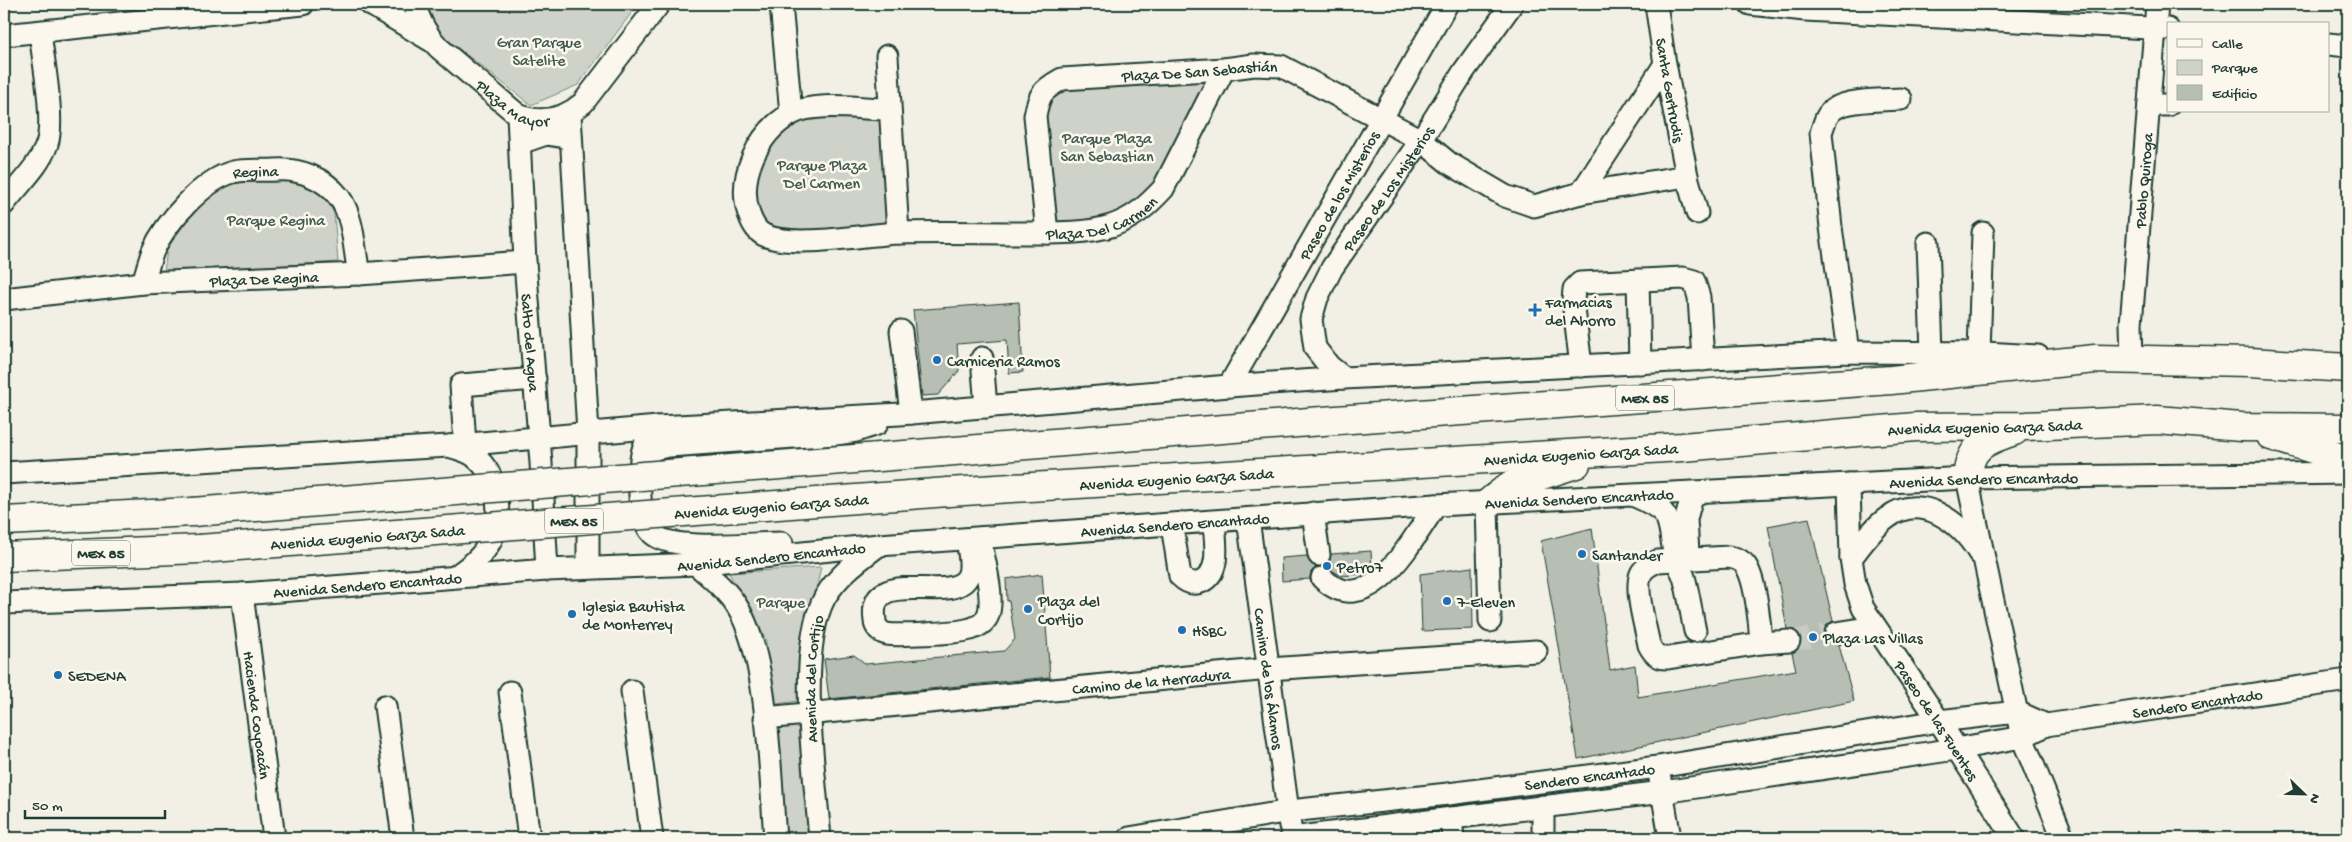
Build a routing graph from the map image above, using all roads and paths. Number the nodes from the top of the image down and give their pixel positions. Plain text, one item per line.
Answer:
1 (302, 4) edge
2 (370, 4) edge
3 (414, 4) edge
4 (659, 4) edge
5 (781, 4) edge
6 (1447, 4) edge
7 (1512, 4) edge
8 (1656, 4) edge
9 (1750, 4) edge
10 (2157, 4) edge
11 (2162, 28) edge
12 (40, 32) junction
13 (4, 35) edge
14 (432, 40) junction
15 (2330, 44) edge
16 (2348, 46) edge
17 (887, 56) dead end
18 (1666, 64) junction
19 (1224, 69) junction
20 (1901, 99) dead end
21 (2159, 105) edge
22 (889, 109) junction
23 (570, 114) junction
24 (791, 114) junction
25 (518, 115) junction
26 (1382, 118) junction
27 (571, 138) junction
28 (1421, 140) junction
29 (520, 143) junction
30 (1687, 176) junction
31 (1582, 193) junction
32 (5, 201) edge
33 (1697, 213) dead end
34 (898, 233) junction
35 (1047, 233) junction
36 (1983, 233) dead end
37 (1928, 243) dead end
38 (525, 262) junction
39 (358, 274) junction
40 (1638, 280) junction
41 (143, 284) junction
42 (4, 299) edge
43 (901, 331) dead end
44 (1848, 352) junction
45 (1932, 352) junction
46 (1979, 353) junction
47 (982, 358) dead end
48 (2095, 359) junction
49 (2132, 359) junction
50 (1703, 360) junction
51 (1640, 363) junction
52 (1581, 366) junction
53 (2348, 368) edge
54 (1344, 378) junction
55 (535, 379) junction
56 (1230, 386) junction
57 (986, 407) junction
58 (905, 414) junction
59 (2026, 426) junction
60 (658, 427) junction
61 (2241, 427) junction
62 (2348, 428) edge
63 (588, 434) junction
64 (539, 436) junction
65 (457, 445) junction
66 (1637, 449) junction
67 (641, 460) junction
68 (2348, 460) edge
69 (4, 473) edge
70 (2348, 473) edge
71 (1967, 478) junction
72 (1850, 484) junction
73 (1699, 493) junction
74 (1635, 496) junction
75 (1487, 504) junction
76 (1436, 505) junction
77 (1313, 513) junction
78 (1248, 519) junction
79 (4, 521) edge
80 (1214, 522) junction
81 (1172, 525) junction
82 (973, 538) junction
83 (880, 545) junction
84 (1318, 555) dead end
85 (4, 557) edge
86 (1851, 558) junction
87 (696, 564) junction
88 (1986, 564) junction
89 (1683, 565) junction
90 (588, 568) junction
91 (547, 570) junction
92 (456, 576) junction
93 (1322, 578) dead end
94 (242, 594) junction
95 (7, 609) edge
96 (1490, 621) dead end
97 (1874, 627) junction
98 (1695, 630) dead end
99 (1836, 633) tunnel mouth
100 (1789, 641) tunnel mouth
101 (1761, 643) junction
102 (1536, 651) dead end
103 (1269, 669) junction
104 (2348, 680) edge
105 (632, 691) dead end
106 (510, 692) dead end
107 (385, 706) dead end
108 (2016, 712) junction
109 (810, 714) junction
110 (765, 718) junction
111 (1939, 721) junction
112 (2046, 725) junction
113 (2022, 737) junction
114 (1956, 749) junction
115 (1658, 767) junction
116 (1663, 792) junction
117 (1543, 806) junction
118 (1290, 811) junction
119 (1452, 828) edge
120 (274, 838) edge
121 (403, 838) edge
122 (528, 838) edge
123 (652, 838) edge
124 (775, 838) edge
125 (820, 838) edge
126 (1129, 838) edge
127 (1292, 838) edge
128 (1543, 838) edge
129 (1670, 838) edge
130 (2014, 838) edge
131 (2064, 838) edge

1 - 12 street
2 - 14 street
3 - 14 street, Plaza Mayor
4 - 23 street, Plaza Mayor
5 - 24 street
6 - 26 street, Paseo de los Misterios
7 - 28 street, Paseo de Los Misterios
8 - 18 street, Santa Gertrudis
9 - 11 street
10 - 11 street, Pablo Quiroga
11 - 21 street, Pablo Quiroga
12 - 13 street
12 - 32 street
14 - 25 street, Plaza Mayor
15 - 16 street
17 - 22 street
18 - 30 street, Santa Gertrudis
18 - 31 street
19 - 26 street, Plaza De San Sebastián
19 - 35 street, Plaza Del Carmen
19 - 35 street, Plaza De San Sebastián
20 - 44 street
21 - 49 street, Pablo Quiroga
22 - 24 street, Plaza Del Carmen
22 - 34 street
23 - 25 street, Plaza Mayor
23 - 27 street
24 - 34 street, Plaza Del Carmen
25 - 29 street, Salto del Agua
26 - 28 street, Plaza De San Sebastián
26 - 56 street, Paseo de los Misterios
27 - 29 street
27 - 63 street
28 - 31 street, Plaza De San Sebastián
28 - 54 street, Paseo de Los Misterios
29 - 38 street, Salto del Agua
30 - 31 street
30 - 33 street, Santa Gertrudis
34 - 35 street, Plaza Del Carmen
36 - 46 street
37 - 45 street
38 - 39 street, Plaza De Regina
38 - 55 street, Salto del Agua
39 - 41 street, Plaza De Regina
39 - 41 street, Regina
40 - 50 street
40 - 51 street
40 - 52 street
41 - 42 street, Plaza De Regina
43 - 58 street
44 - 45 street
44 - 50 street
45 - 46 street
46 - 48 street
47 - 57 street
48 - 49 highway, MEX 85
48 - 79 highway, MEX 85, bridge
49 - 53 highway, MEX 85
50 - 51 street
51 - 52 street
52 - 54 street
54 - 56 street
55 - 64 street, Salto del Agua
55 - 65 street
56 - 57 street
57 - 58 street
58 - 60 street
58 - 67 street
59 - 61 highway, Avenida Eugenio Garza Sada / MEX 85
59 - 66 highway, Avenida Eugenio Garza Sada / MEX 85
59 - 71 highway
60 - 63 street
60 - 67 street
61 - 62 highway, Avenida Eugenio Garza Sada / MEX 85
61 - 68 highway
63 - 64 street
63 - 90 street
64 - 65 street
64 - 91 street, Salto del Agua
65 - 69 street
65 - 92 street
66 - 75 highway
66 - 85 highway, Avenida Eugenio Garza Sada / MEX 85, bridge
67 - 83 street
70 - 71 street, Avenida Sendero Encantado
71 - 72 street, Avenida Sendero Encantado
71 - 88 street
72 - 73 street, Avenida Sendero Encantado
72 - 86 street, Paseo de las Fuentes
73 - 74 street, Avenida Sendero Encantado
73 - 89 street
74 - 75 street, Avenida Sendero Encantado
74 - 89 street
75 - 76 street, Avenida Sendero Encantado
75 - 96 street
76 - 77 street, Avenida Sendero Encantado
76 - 93 street
77 - 78 street, Avenida Sendero Encantado
77 - 84 street
78 - 80 street, Avenida Sendero Encantado
78 - 103 street, Camino de los Álamos
80 - 81 street, Avenida Sendero Encantado
80 - 81 street
81 - 82 street, Avenida Sendero Encantado
82 - 82 street
82 - 83 street, Avenida Sendero Encantado
83 - 87 street, Avenida Sendero Encantado
83 - 109 street, Avenida del Cortijo
86 - 88 street
86 - 97 street, Paseo de las Fuentes
87 - 90 street, Avenida Sendero Encantado
87 - 110 street
88 - 108 street
89 - 98 street
89 - 101 street
89 - 101 street
90 - 91 street, Avenida Sendero Encantado
91 - 92 street, Avenida Sendero Encantado
92 - 94 street, Avenida Sendero Encantado
94 - 95 street, Avenida Sendero Encantado
94 - 120 street, Hacienda Coyoacán
97 - 99 street
97 - 111 street, Paseo de las Fuentes
100 - 101 street
102 - 103 street, Camino de la Herradura
103 - 109 street, Camino de la Herradura
103 - 118 street, Camino de los Álamos
104 - 112 street, Sendero Encantado
105 - 123 street
106 - 122 street
107 - 121 street
108 - 111 street, Sendero Encantado
108 - 112 street
108 - 113 street
109 - 110 street, Camino de la Herradura
109 - 125 street, Avenida del Cortijo
110 - 124 street
111 - 114 street, Paseo de las Fuentes
111 - 115 street, Sendero Encantado
112 - 113 street, Sendero Encantado
113 - 114 street, Sendero Encantado
113 - 131 street
114 - 116 street, Sendero Encantado
114 - 130 street, Paseo de las Fuentes
115 - 116 street
115 - 118 street, Sendero Encantado
116 - 117 street, Sendero Encantado
116 - 129 street
117 - 119 street, Sendero Encantado
117 - 128 street
118 - 126 street, Sendero Encantado
118 - 127 street, Camino de los Álamos
119 - 127 street, Sendero Encantado

